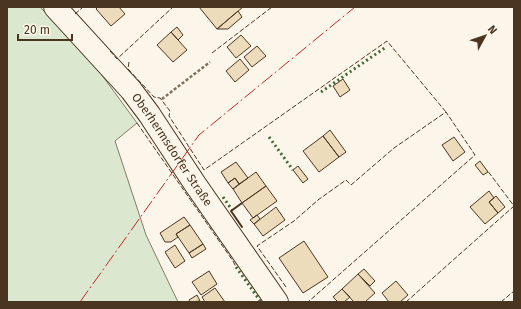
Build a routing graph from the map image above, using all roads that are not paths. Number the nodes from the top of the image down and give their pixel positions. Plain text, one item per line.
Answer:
1 (55, 7) edge
2 (277, 302) edge

1 - 2 street, Oberhermsdorfer Straße

